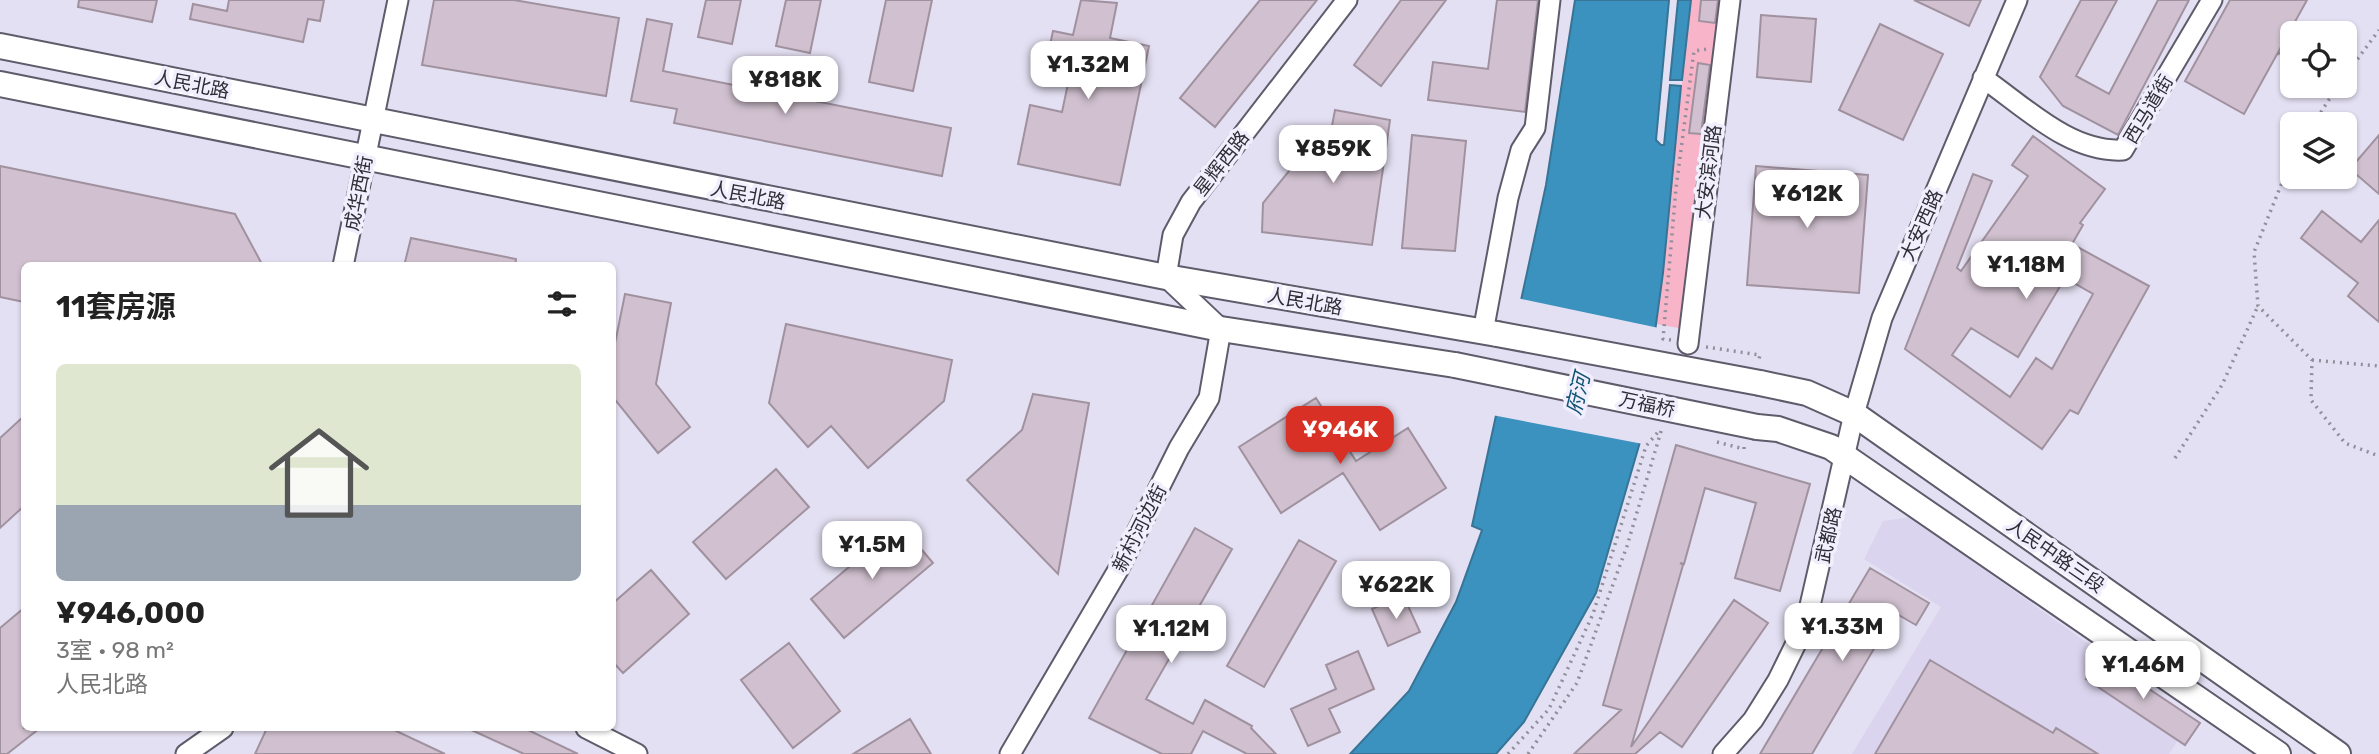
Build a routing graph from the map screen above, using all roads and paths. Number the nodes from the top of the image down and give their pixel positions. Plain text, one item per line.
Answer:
1 (398, 0) edge
2 (1347, 0) edge
3 (1550, 0) edge
4 (1730, 0) edge
5 (2017, 0) edge
6 (2212, 0) edge
7 (2379, 30) edge
8 (0, 46) edge
9 (1723, 46) junction
10 (2357, 60) edge
11 (1983, 78) junction
12 (0, 84) edge
13 (372, 121) junction
14 (365, 158) junction
15 (2280, 188) edge
16 (344, 262) edge
17 (1166, 277) junction
18 (2259, 306) junction
19 (1221, 329) junction
20 (1490, 333) junction
21 (1688, 344) junction
22 (2312, 360) junction
23 (1455, 365) joint
24 (2379, 366) edge
25 (1759, 376) junction
26 (1854, 414) junction
27 (1661, 428) junction
28 (1673, 431) dead end
29 (1751, 431) junction
30 (1709, 440) dead end
31 (2379, 456) edge
32 (1846, 457) junction
33 (2175, 458) dead end
34 (219, 731) edge
35 (592, 731) edge
36 (186, 754) edge
37 (637, 754) edge
38 (1010, 754) edge
39 (1508, 754) edge
40 (1528, 754) edge
41 (1723, 754) edge
42 (2278, 754) edge
43 (2339, 754) edge

1 - 13 street, 成华西街
2 - 17 street, 星辉西路
3 - 20 street
4 - 9 street, 大安滨河路
5 - 11 street, 大安西路
6 - 11 street, 西马道街
7 - 10 path
8 - 13 main road, 人民北路
9 - 21 street, 大安滨河路
9 - 21 path
11 - 26 street, 大安西路
12 - 14 main road, 人民北路
13 - 14 street, 成华西街
13 - 17 main road, 人民北路
14 - 16 street, 成华西街
14 - 19 main road, 人民北路
15 - 18 path
17 - 19 street
17 - 20 main road, 人民北路
18 - 22 path
18 - 33 path
19 - 23 main road, 人民北路
19 - 38 street, 新村河边街
20 - 25 main road, bridge
21 - 25 path
22 - 24 path
22 - 31 path
23 - 29 main road, 万福桥, bridge
25 - 26 main road, 人民中路三段
26 - 32 street, 大安西路
26 - 43 main road, 人民中路三段
27 - 28 path
27 - 39 path
27 - 40 path
29 - 30 path
29 - 32 main road, 人民中路三段
32 - 41 street, 武都路
32 - 42 main road, 人民中路三段
34 - 36 street
35 - 37 street

